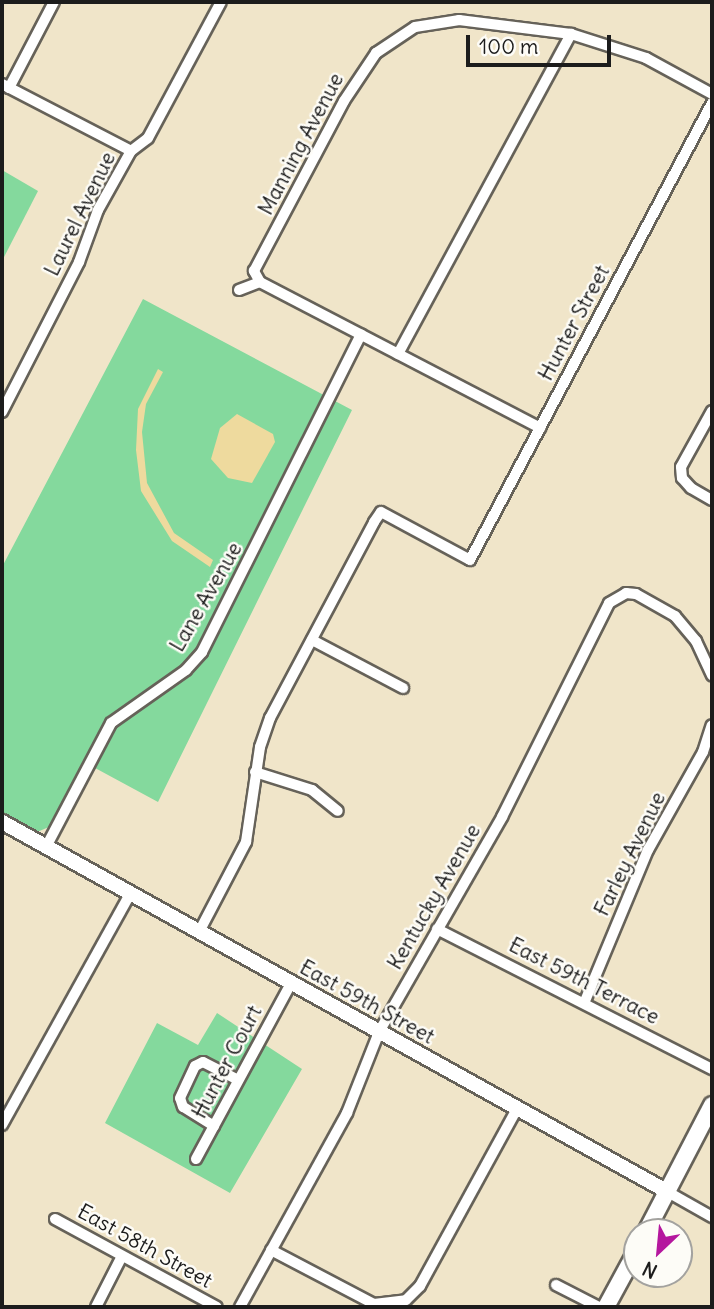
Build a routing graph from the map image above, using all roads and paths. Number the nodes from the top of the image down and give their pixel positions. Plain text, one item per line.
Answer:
1 (54, 2) edge
2 (221, 2) edge
3 (571, 34) junction
4 (6, 86) edge
5 (712, 94) edge
6 (712, 103) edge
7 (131, 151) junction
8 (260, 282) junction
9 (239, 290) dead end
10 (361, 335) junction
11 (398, 354) junction
12 (712, 411) edge
13 (2, 412) edge
14 (540, 428) junction
15 (712, 500) edge
16 (312, 640) junction
17 (712, 675) edge
18 (403, 688) dead end
19 (712, 725) edge
20 (256, 772) junction
21 (338, 811) dead end
22 (2, 822) edge
23 (46, 847) junction
24 (130, 894) junction
25 (437, 929) junction
26 (199, 932) junction
27 (292, 984) junction
28 (584, 1001) junction
29 (379, 1032) junction
30 (712, 1069) edge
31 (238, 1080) junction
32 (712, 1105) edge
33 (517, 1110) junction
34 (2, 1125) edge
35 (215, 1126) junction
36 (196, 1159) dead end
37 (668, 1192) junction
38 (712, 1217) edge
39 (654, 1218) edge
40 (55, 1219) dead end
41 (271, 1250) junction
42 (122, 1256) junction
43 (623, 1276) edge
44 (556, 1285) dead end
45 (96, 1307) edge
46 (217, 1307) edge
47 (240, 1307) edge
48 (599, 1307) edge
49 (606, 1307) edge

1 - 4 street
2 - 7 street, Laurel Avenue
3 - 5 street
3 - 8 street, Manning Avenue
3 - 11 street
4 - 7 street
6 - 14 street, Hunter Street
7 - 13 street, Laurel Avenue
8 - 9 street
8 - 10 street
10 - 11 street
10 - 23 street, Lane Avenue
11 - 14 street
12 - 15 street
14 - 16 street, Hunter Street
16 - 18 street
16 - 20 street
17 - 25 street, Kentucky Avenue
19 - 28 street, Farley Avenue
20 - 21 street
20 - 26 street
22 - 23 street, East 59th Street
23 - 24 street, East 59th Street
24 - 26 street, East 59th Street
24 - 34 street
25 - 28 street, East 59th Terrace
25 - 29 street, Kentucky Avenue
26 - 27 street, East 59th Street
27 - 29 street, East 59th Street
27 - 31 street, Hunter Court
28 - 30 street, East 59th Terrace
29 - 33 street, East 59th Street
29 - 41 street, Kentucky Avenue
31 - 35 street, Hunter Court
31 - 35 street
32 - 37 main road
33 - 37 street, East 59th Street
33 - 41 street
35 - 36 street, Hunter Court
37 - 38 street, East 59th Street
37 - 39 main road
40 - 42 street, East 58th Street
41 - 47 street, Kentucky Avenue
42 - 45 street
42 - 46 street, East 58th Street
43 - 49 main road
44 - 48 street

